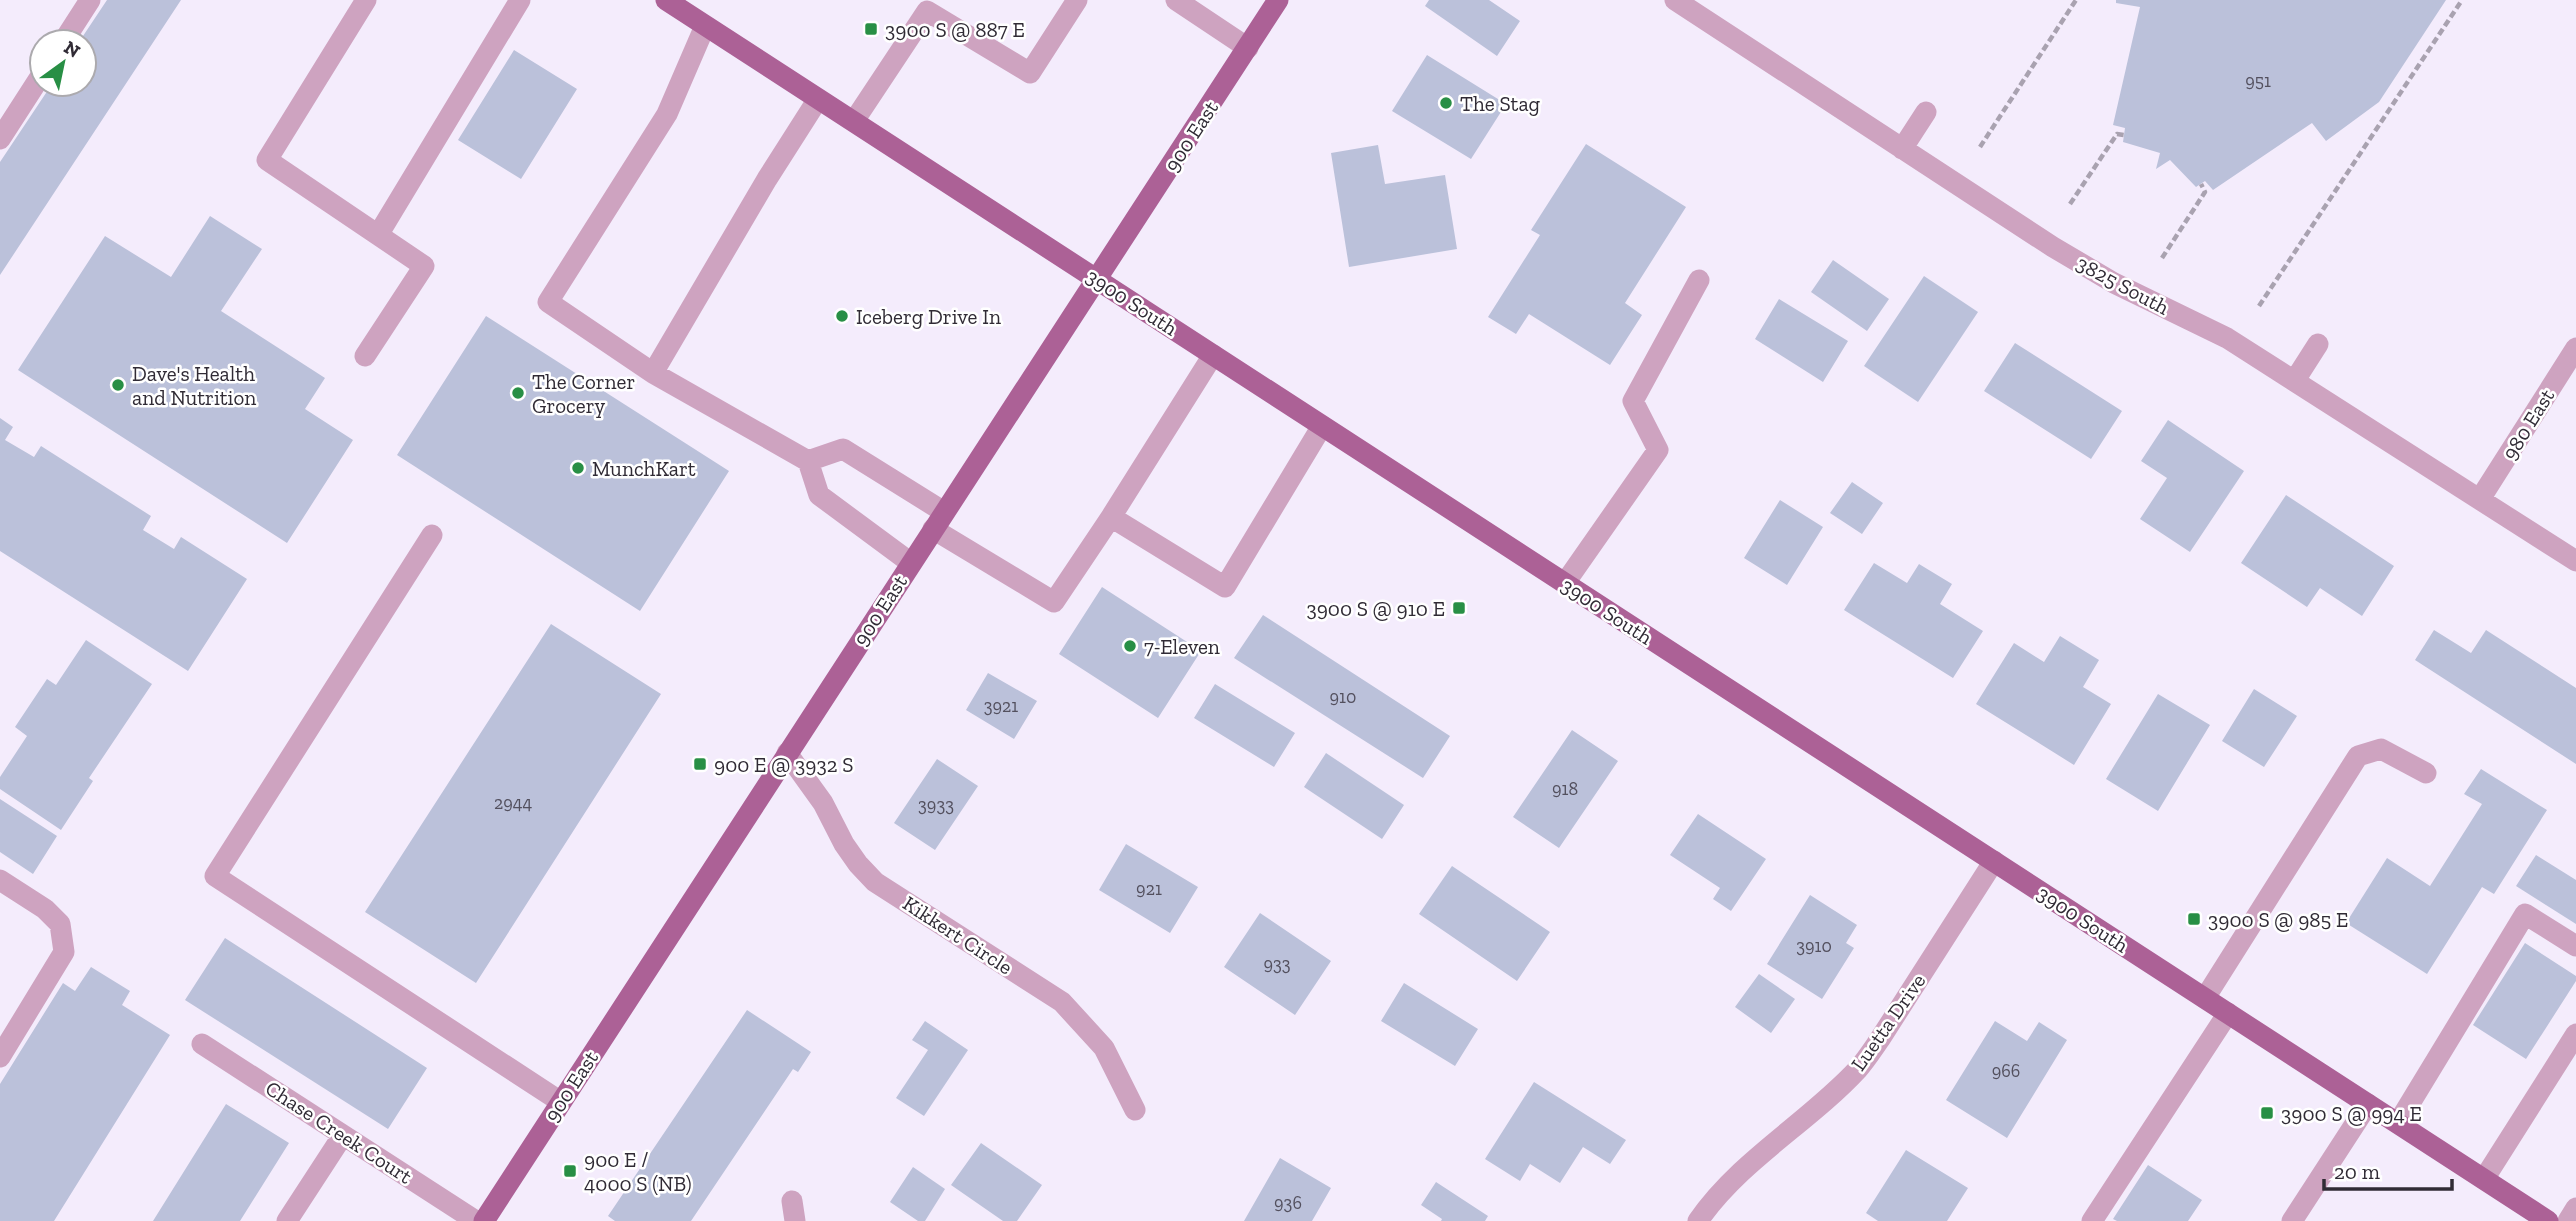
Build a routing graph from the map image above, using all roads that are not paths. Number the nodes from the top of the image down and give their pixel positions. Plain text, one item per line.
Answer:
1 (90, 0) edge
2 (366, 0) edge
3 (520, 0) edge
4 (666, 0) edge
5 (1077, 0) edge
6 (1176, 0) edge
7 (1278, 0) edge
8 (1675, 0) edge
9 (920, 5) edge
10 (705, 26) junction
11 (72, 28) edge
12 (1248, 48) junction
13 (28, 96) edge
14 (818, 99) junction
15 (1926, 112) dead end
16 (854, 121) junction
17 (0, 139) edge
18 (1902, 149) junction
19 (378, 235) junction
20 (1097, 280) junction
21 (1699, 280) dead end
22 (2318, 344) dead end
23 (2576, 348) edge
24 (1213, 355) junction
25 (365, 356) dead end
26 (653, 373) junction
27 (2295, 380) junction
28 (1322, 426) junction
29 (808, 461) junction
30 (2480, 499) junction
31 (1111, 517) junction
32 (939, 520) junction
33 (432, 535) dead end
34 (2576, 561) edge
35 (911, 563) junction
36 (1565, 583) junction
37 (787, 753) junction
38 (2426, 773) dead end
39 (1994, 861) junction
40 (0, 880) edge
41 (2576, 946) edge
42 (2205, 998) junction
43 (2228, 1013) junction
44 (2576, 1034) edge
45 (202, 1044) dead end
46 (0, 1057) edge
47 (561, 1102) junction
48 (2368, 1104) junction
49 (1135, 1110) dead end
50 (2398, 1123) junction
51 (342, 1135) junction
52 (2484, 1179) junction
53 (2576, 1208) edge
54 (287, 1221) edge
55 (476, 1221) edge
56 (484, 1221) edge
57 (1698, 1221) edge
58 (2092, 1221) edge
59 (2292, 1221) edge
60 (2548, 1221) edge
61 (2568, 1221) edge

1 - 11 street
2 - 19 street
3 - 19 street
4 - 10 main road, 3900 South
5 - 9 street
6 - 12 street
7 - 12 main road, 900 East
8 - 18 street, 3825 South
9 - 16 street
10 - 14 main road, 3900 South
10 - 26 street
12 - 20 main road, 900 East
13 - 17 street
14 - 16 main road, 3900 South
14 - 26 street
15 - 18 street
16 - 20 main road, 3900 South
18 - 27 street, 3825 South
19 - 25 street
20 - 24 main road, 3900 South
20 - 32 main road, 900 East
21 - 36 street
22 - 27 street
23 - 30 street, 980 East
24 - 28 main road, 3900 South
24 - 31 street
26 - 29 street
27 - 30 street, 3825 South
28 - 31 street
28 - 36 main road, 3900 South
29 - 32 street
29 - 35 street
30 - 34 street, 3825 South
31 - 32 street
32 - 35 main road, 900 East
33 - 47 street
35 - 37 main road, 900 East
36 - 39 main road, 3900 South
37 - 47 main road, 900 East
37 - 49 street, Kikkert Circle
38 - 42 street
39 - 42 main road, 3900 South
39 - 57 street, Luetta Drive
40 - 46 street
41 - 50 street
42 - 43 main road, 3900 South
43 - 48 main road, 3900 South
43 - 58 street
44 - 52 street
45 - 51 street, Chase Creek Court
47 - 56 main road, 900 East
48 - 50 main road, 3900 South
48 - 59 street
50 - 52 main road, 3900 South
51 - 54 street
51 - 55 street, Chase Creek Court
52 - 60 main road, 3900 South
53 - 61 street

